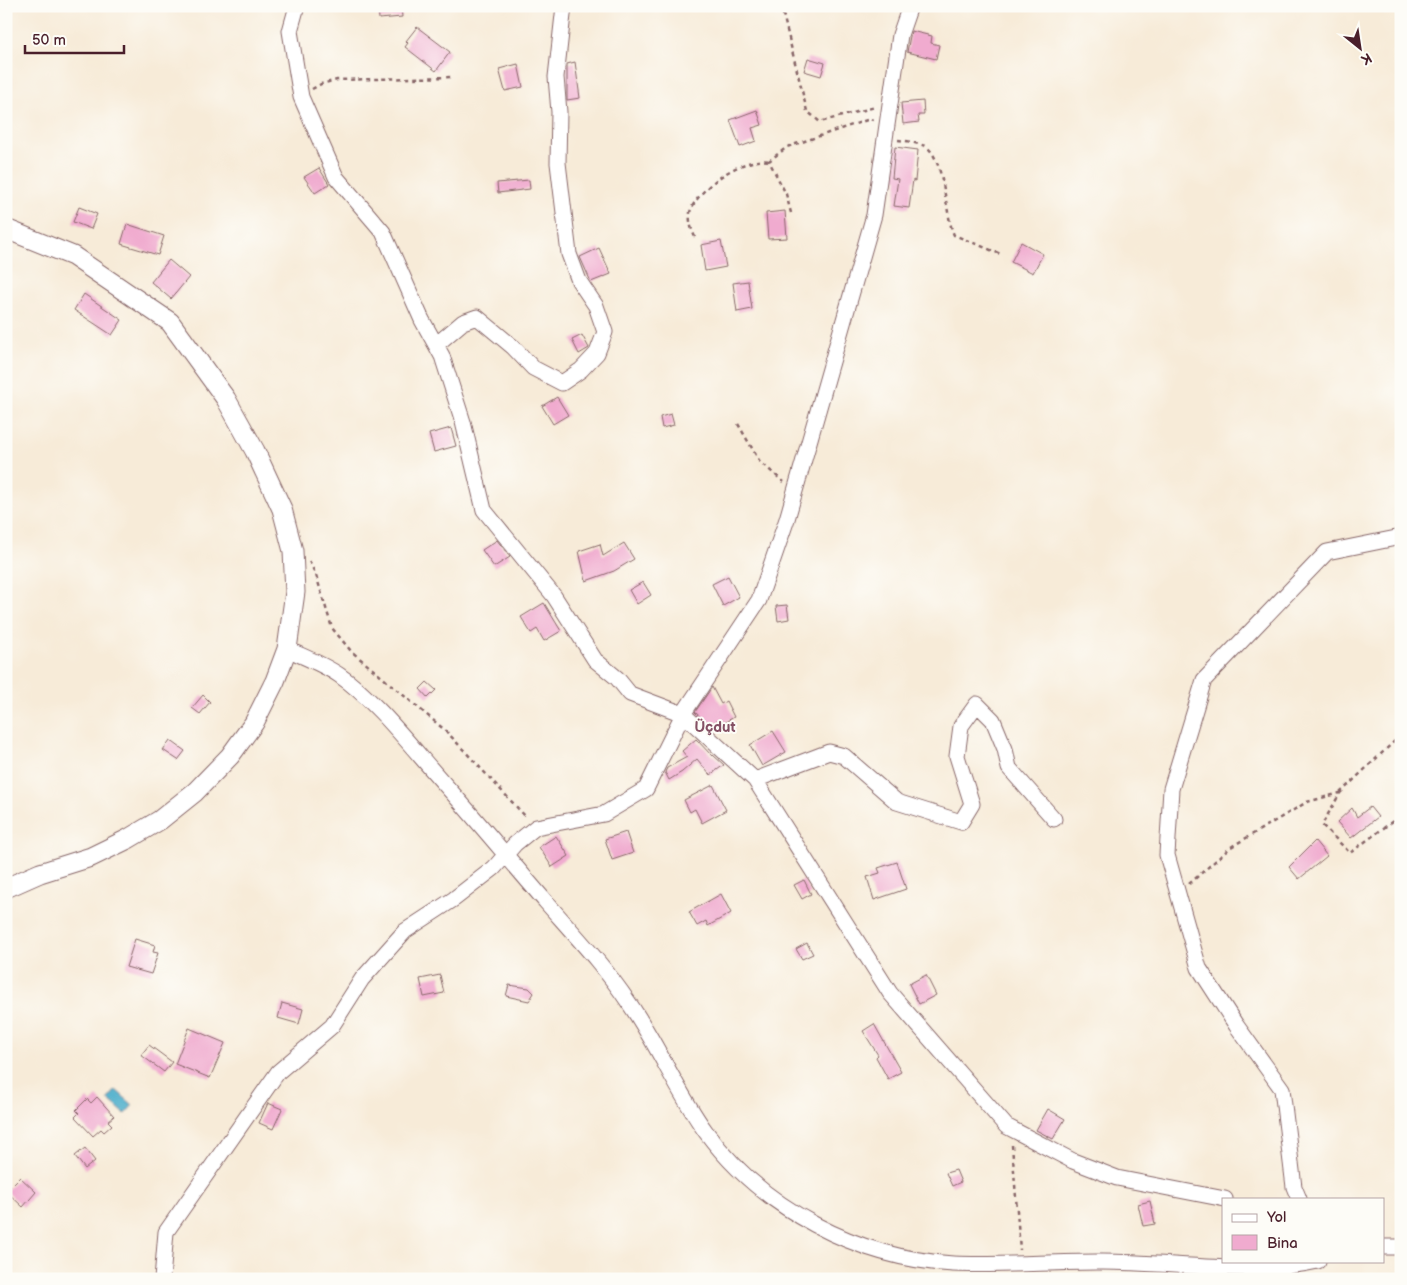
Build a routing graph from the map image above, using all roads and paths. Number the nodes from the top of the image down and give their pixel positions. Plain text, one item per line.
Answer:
1 (298, 6) edge
2 (564, 6) edge
3 (780, 6) edge
4 (910, 6) edge
5 (452, 76) dead end
6 (301, 97) junction
7 (886, 126) junction
8 (770, 161) junction
9 (791, 213) dead end
10 (6, 229) edge
11 (694, 237) dead end
12 (1003, 255) dead end
13 (436, 345) junction
14 (738, 424) dead end
15 (795, 491) junction
16 (1401, 537) edge
17 (308, 559) dead end
18 (286, 649) junction
19 (683, 714) junction
20 (1401, 735) edge
21 (755, 780) junction
22 (1340, 793) junction
23 (1401, 815) edge
24 (1054, 820) dead end
25 (536, 827) junction
26 (505, 855) junction
27 (6, 888) edge
28 (1178, 894) junction
29 (1011, 1129) junction
30 (1222, 1198) edge
31 (1299, 1198) edge
32 (1384, 1247) edge
33 (1401, 1247) edge
34 (1311, 1262) edge
35 (1021, 1264) junction
36 (162, 1279) edge

1 - 6 street
2 - 13 street
3 - 7 path
4 - 7 street
5 - 6 path
6 - 13 street
7 - 8 path
7 - 12 path
7 - 15 street
8 - 9 path
8 - 11 path
10 - 18 street
13 - 19 street
14 - 15 path
15 - 19 street
16 - 28 street
17 - 25 path
18 - 26 street
18 - 27 street
19 - 21 street
19 - 25 street
20 - 22 path
21 - 24 street
21 - 29 street
22 - 23 path
22 - 28 path
25 - 26 street
26 - 35 street
26 - 36 street
28 - 31 street
29 - 30 street
29 - 35 path
32 - 33 street
34 - 35 street

